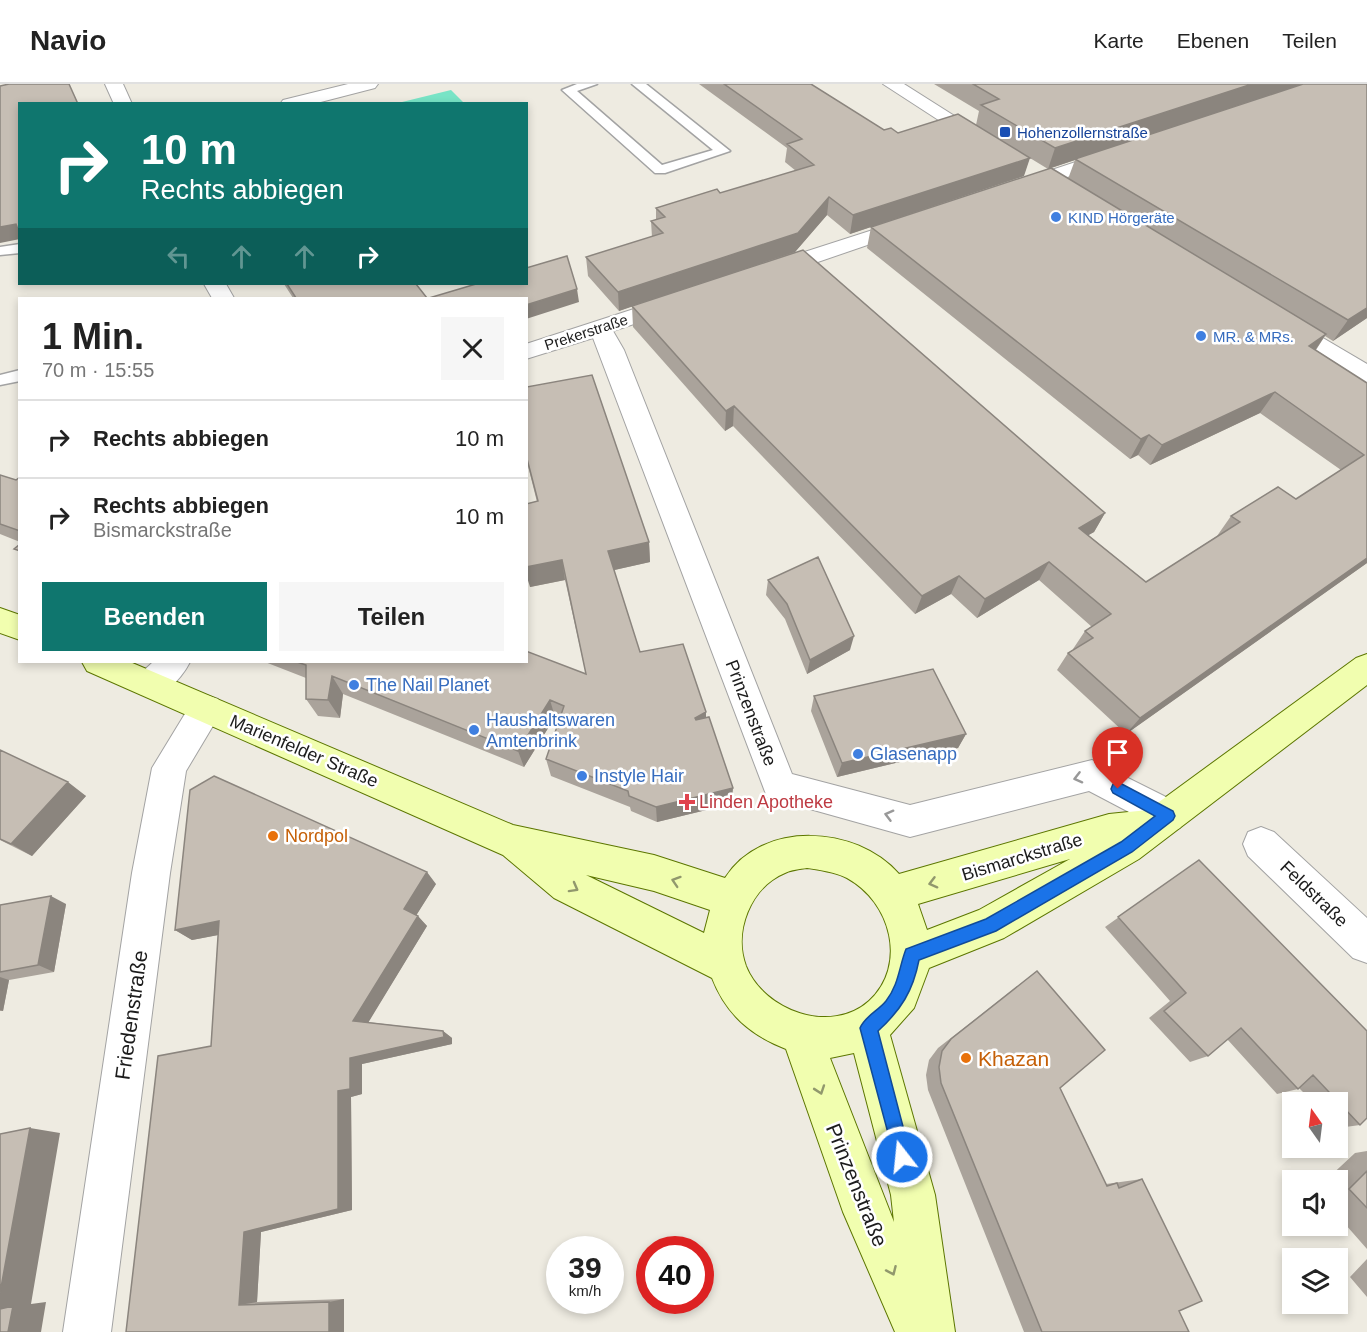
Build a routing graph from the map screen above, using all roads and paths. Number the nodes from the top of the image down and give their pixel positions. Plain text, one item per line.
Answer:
1 (114, 84) edge
2 (369, 84) edge
3 (591, 84) edge
4 (638, 84) edge
5 (892, 84) edge
6 (122, 102) edge
7 (297, 102) edge
8 (1135, 149) edge
9 (1004, 154) edge
10 (1025, 166) edge
11 (1045, 179) junction
12 (1065, 191) edge
13 (1001, 194) edge
14 (933, 216) edge
15 (18, 248) edge
16 (0, 251) edge
17 (747, 279) edge
18 (690, 298) edge
19 (1260, 310) edge
20 (600, 328) junction
21 (528, 351) edge
22 (1367, 375) edge
23 (18, 376) edge
24 (0, 380) edge
25 (0, 620) edge
26 (18, 627) edge
27 (104, 663) edge
28 (1367, 668) edge
29 (162, 673) edge
30 (206, 709) junction
31 (1160, 821) junction
32 (511, 841) junction
33 (1261, 844) dead end
34 (892, 894) junction
35 (732, 899) junction
36 (1367, 944) edge
37 (912, 955) junction
38 (726, 964) junction
39 (868, 1028) junction
40 (801, 1035) junction
41 (87, 1332) edge
42 (919, 1332) edge
43 (931, 1332) edge

1 - 6 street
2 - 7 street
3 - 4 lane
5 - 9 street
8 - 11 street
10 - 11 street
11 - 12 street
11 - 13 street
14 - 17 street
15 - 16 lane
18 - 20 street, Prekerstraße
19 - 22 street
20 - 21 street, Prekerstraße
31 -> 20 street, Prinzenstraße
23 - 24 lane
25 - 26 street
27 - 29 street, Marienfelder Straße
28 - 31 street, Bismarckstraße
29 - 30 street, Marienfelder Straße
30 - 32 street, Marienfelder Straße
30 - 41 street, Friedenstraße
31 -> 34 street, Bismarckstraße
31 - 37 street, Bismarckstraße
35 -> 32 street, Marienfelder Straße
32 -> 38 street, Marienfelder Straße
33 - 36 street, Feldstraße
34 - 35 street
34 - 37 street
35 - 38 street
37 - 39 street
38 - 40 street
39 - 40 street
39 - 43 street, Prinzenstraße
40 -> 42 street, Prinzenstraße

